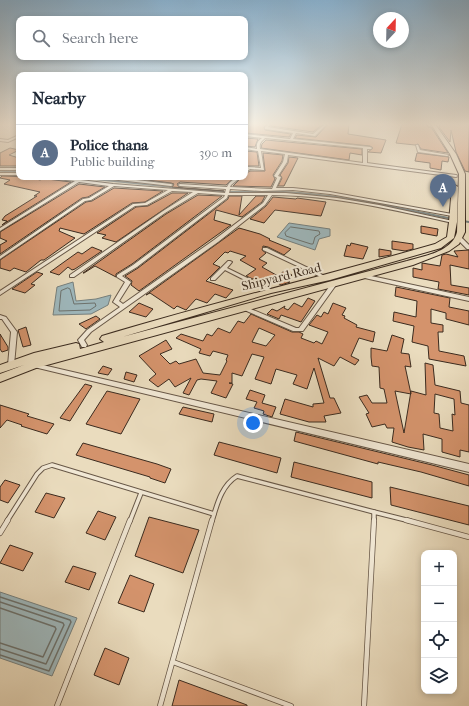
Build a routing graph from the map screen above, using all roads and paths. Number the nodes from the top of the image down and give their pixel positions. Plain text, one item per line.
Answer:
1 (260, 157) edge
2 (286, 157) edge
3 (313, 157) edge
4 (365, 157) edge
5 (448, 157) edge
6 (454, 157) edge
7 (365, 163) junction
8 (0, 169) edge
9 (16, 169) edge
10 (248, 170) edge
11 (0, 174) edge
12 (16, 174) edge
13 (456, 176) junction
14 (81, 180) joint
15 (90, 180) edge
16 (130, 180) edge
17 (235, 180) edge
18 (113, 184) junction
19 (173, 189) junction
20 (198, 191) junction
21 (228, 191) junction
22 (272, 192) junction
23 (452, 215) junction
24 (453, 222) junction
25 (0, 230) edge
26 (460, 235) junction
27 (469, 248) edge
28 (265, 249) dead end
29 (0, 258) edge
30 (230, 262) dead end
31 (224, 268) junction
32 (72, 276) dead end
33 (362, 276) junction
34 (213, 279) dead end
35 (330, 281) junction
36 (270, 291) junction
37 (0, 294) edge
38 (469, 299) edge
39 (123, 306) junction
40 (244, 308) junction
41 (0, 317) edge
42 (84, 345) junction
43 (11, 365) junction
44 (34, 365) junction
45 (0, 369) edge
46 (0, 378) edge
47 (469, 468) edge
48 (141, 493) junction
49 (374, 512) junction
50 (214, 514) junction
51 (0, 533) edge
52 (469, 537) edge
53 (173, 662) junction
54 (57, 706) edge
55 (160, 706) edge
56 (291, 706) edge
57 (364, 706) edge

1 - 10 street
2 - 22 street
3 - 7 street
4 - 7 street
5 - 13 main road, Shipyard Road
6 - 26 main road
7 - 13 street
8 - 9 street
11 - 12 street
13 - 23 main road, Shipyard Road
14 - 15 street
14 - 25 street
15 - 18 street
16 - 21 street
17 - 21 street
18 - 19 street
18 - 29 street
19 - 20 street
19 - 37 street
20 - 21 street
20 - 32 street
21 - 22 street
21 - 39 street
22 - 23 street
22 - 24 street
22 - 39 street
23 - 24 main road, Shipyard Road
24 - 35 main road, Shipyard Road
26 - 27 street
26 - 33 main road
28 - 35 street
30 - 31 street
31 - 34 street
31 - 36 street
33 - 35 main road
33 - 38 street
35 - 36 main road, Shipyard Road
35 - 40 main road
35 - 40 street
36 - 42 main road, Shipyard Road
39 - 42 street
40 - 44 main road
41 - 43 street
42 - 43 main road, Shipyard Road
43 - 45 main road, Shipyard Road
44 - 46 main road
44 - 47 street
48 - 50 lane
48 - 51 lane
48 - 54 lane
49 - 50 lane
49 - 52 lane
49 - 57 lane
50 - 53 lane
53 - 55 lane
53 - 56 lane

